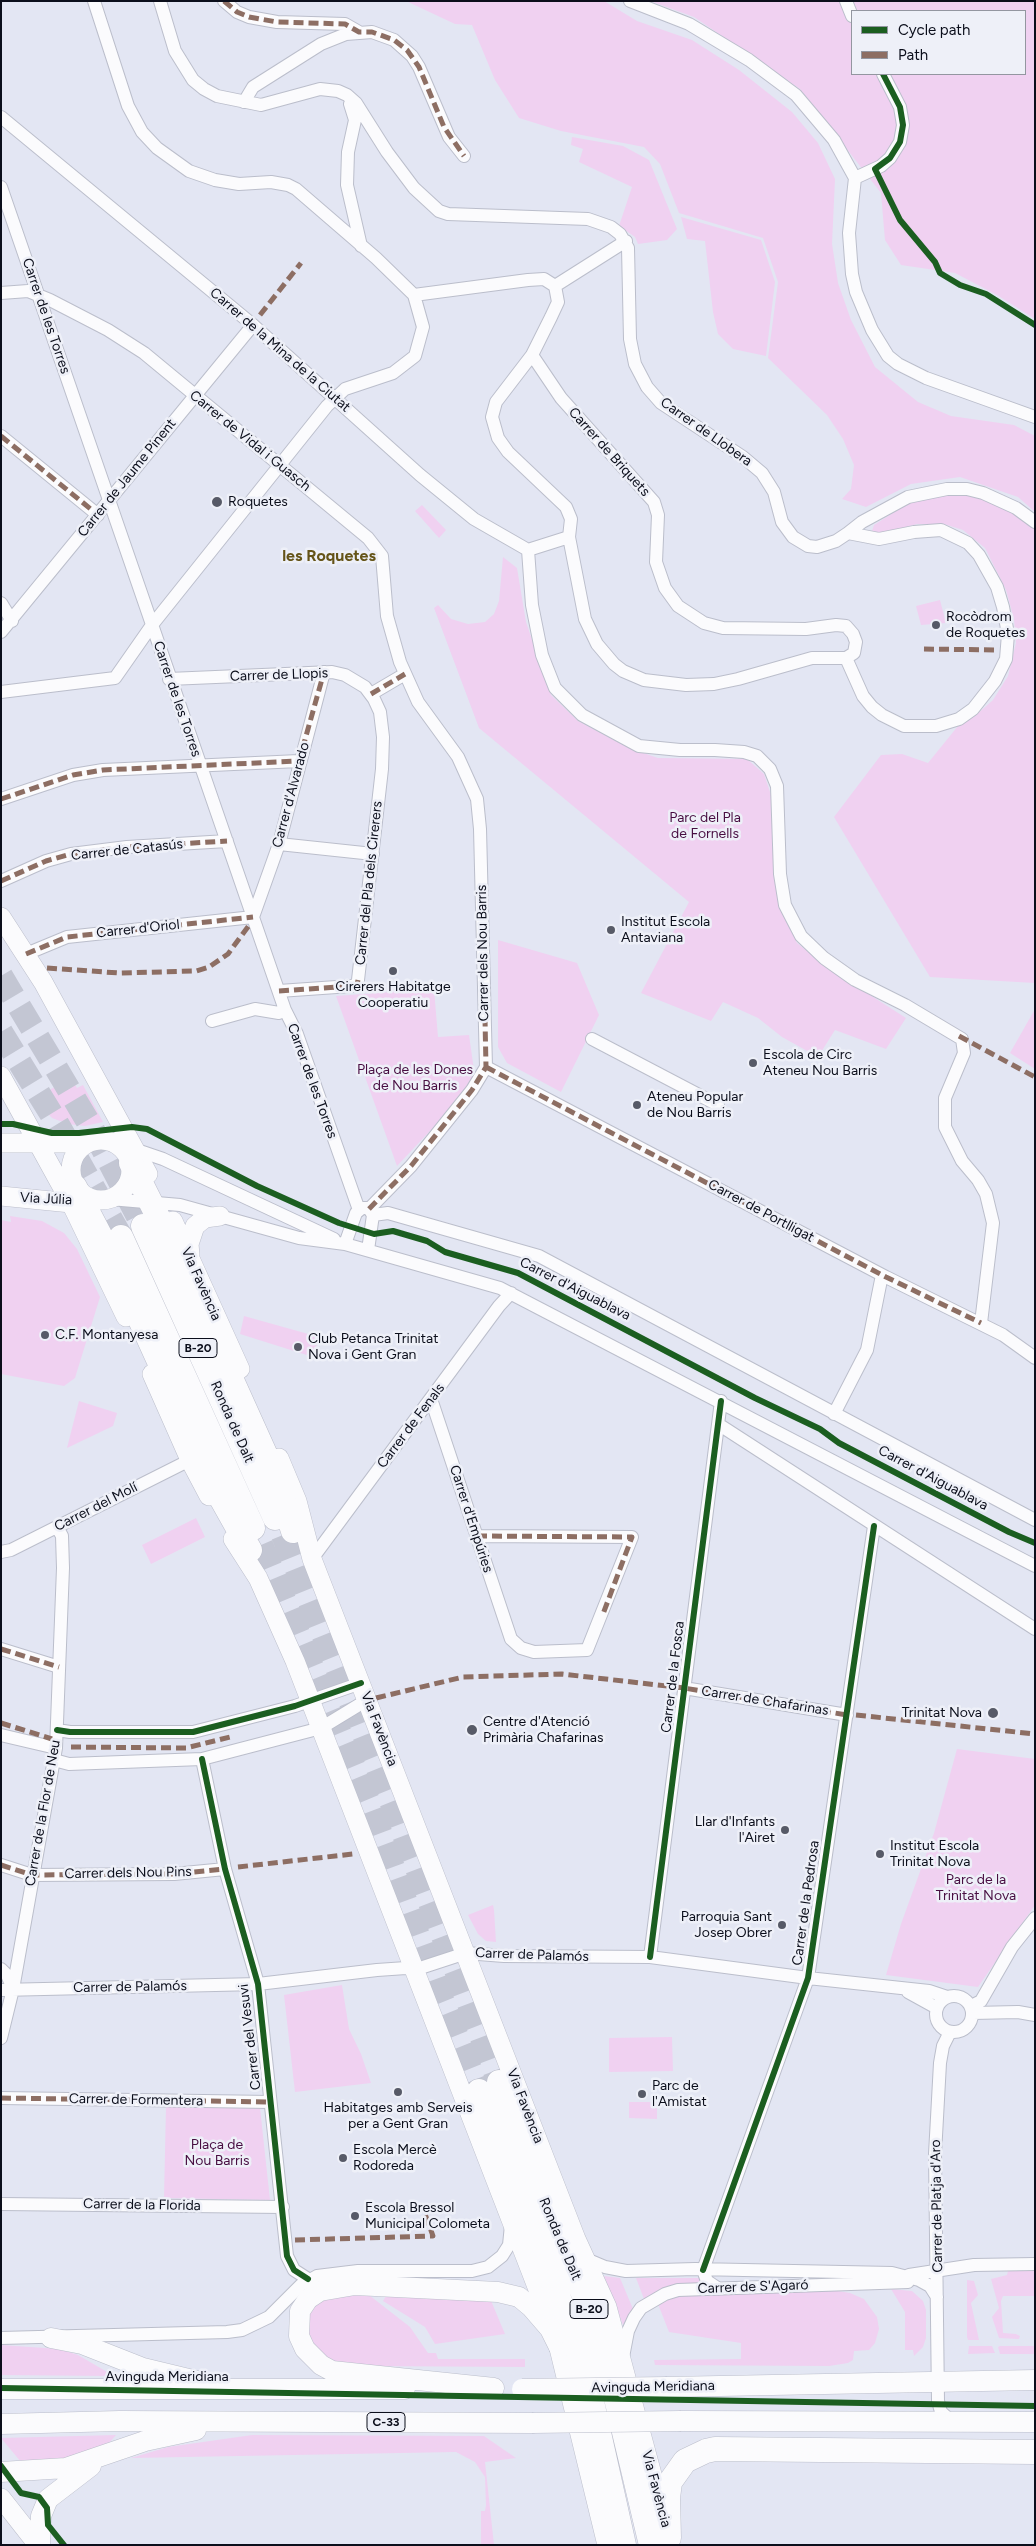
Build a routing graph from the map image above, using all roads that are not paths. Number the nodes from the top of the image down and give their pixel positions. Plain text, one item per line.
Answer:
1 (94, 1) edge
2 (160, 1) edge
3 (224, 1) edge
4 (630, 1) edge
5 (846, 1) edge
6 (851, 14) edge
7 (359, 32) junction
8 (884, 75) edge
9 (347, 95) junction
10 (244, 102) junction
11 (1, 117) edge
12 (464, 156) dead end
13 (855, 178) junction
14 (1, 187) edge
15 (626, 242) junction
16 (361, 246) junction
17 (555, 286) junction
18 (1, 294) edge
19 (38, 294) junction
20 (414, 296) junction
21 (253, 324) junction
22 (532, 355) junction
23 (193, 395) junction
24 (336, 398) junction
25 (1035, 417) edge
26 (1, 436) edge
27 (279, 465) junction
28 (108, 500) junction
29 (98, 515) junction
30 (868, 519) junction
31 (1035, 522) edge
32 (848, 533) junction
33 (569, 536) junction
34 (872, 539) junction
35 (528, 550) junction
36 (1, 603) edge
37 (12, 621) junction
38 (152, 625) junction
39 (1, 632) edge
40 (846, 658) junction
41 (324, 672) junction
42 (405, 674) junction
43 (169, 679) junction
44 (1, 692) edge
45 (374, 698) junction
46 (300, 761) junction
47 (200, 766) junction
48 (1, 799) edge
49 (227, 841) junction
50 (279, 844) junction
51 (373, 854) junction
52 (1, 882) edge
53 (1, 917) edge
54 (253, 917) junction
55 (26, 954) junction
56 (279, 991) junction
57 (285, 1010) junction
58 (212, 1021) dead end
59 (592, 1039) dead end
60 (486, 1067) junction
61 (1, 1076) edge
62 (16, 1102) junction
63 (718, 1105) dead end
64 (119, 1136) junction
65 (1, 1142) edge
66 (86, 1143) junction
67 (42, 1149) junction
68 (139, 1156) junction
69 (79, 1194) junction
70 (1, 1196) edge
71 (110, 1199) junction
72 (156, 1202) junction
73 (367, 1211) junction
74 (220, 1216) junction
75 (143, 1226) tunnel mouth
76 (121, 1237) tunnel mouth
77 (345, 1244) junction
78 (368, 1250) junction
79 (191, 1259) junction
80 (882, 1275) junction
81 (511, 1293) junction
82 (981, 1323) junction
83 (1035, 1358) edge
84 (431, 1399) junction
85 (721, 1401) junction
86 (743, 1412) junction
87 (834, 1414) junction
88 (718, 1424) junction
89 (731, 1431) junction
90 (190, 1460) junction
91 (1035, 1520) edge
92 (874, 1526) junction
93 (57, 1527) junction
94 (477, 1536) junction
95 (1, 1552) edge
96 (312, 1559) junction
97 (1035, 1566) edge
98 (1035, 1628) edge
99 (1, 1649) edge
100 (59, 1667) junction
101 (361, 1683) junction
102 (684, 1688) junction
103 (368, 1700) junction
104 (310, 1702) junction
105 (846, 1715) junction
106 (320, 1728) junction
107 (57, 1730) junction
108 (1, 1734) edge
109 (55, 1754) junction
110 (202, 1758) junction
111 (1, 1865) edge
112 (226, 1869) junction
113 (32, 1875) junction
114 (1035, 1918) edge
115 (466, 1953) junction
116 (650, 1957) junction
117 (1, 1969) edge
118 (414, 1970) junction
119 (808, 1978) junction
120 (258, 1984) junction
121 (902, 1988) junction
122 (7, 1990) edge
123 (946, 1997) junction
124 (936, 2008) junction
125 (972, 2010) junction
126 (1035, 2015) edge
127 (950, 2032) junction
128 (1, 2038) edge
129 (1, 2098) edge
130 (270, 2102) junction
131 (1, 2204) edge
132 (283, 2206) junction
133 (510, 2218) junction
134 (586, 2259) junction
135 (1035, 2264) edge
136 (703, 2270) junction
137 (937, 2271) junction
138 (906, 2276) junction
139 (308, 2280) junction
140 (925, 2284) junction
141 (719, 2289) junction
142 (937, 2297) junction
143 (1, 2338) edge
144 (51, 2338) junction
145 (559, 2348) junction
146 (622, 2360) junction
147 (1035, 2380) edge
148 (937, 2382) junction
149 (494, 2388) junction
150 (1, 2389) edge
151 (232, 2390) junction
152 (240, 2421) junction
153 (952, 2422) junction
154 (1035, 2422) edge
155 (1, 2424) edge
156 (119, 2450) junction
157 (1035, 2452) edge
158 (1, 2472) edge
159 (1, 2498) edge
160 (663, 2543) edge
161 (39, 2545) edge
162 (606, 2545) edge
163 (624, 2545) edge

1 - 16 street
2 - 10 street
3 - 7 street
4 - 13 street
5 - 6 street
7 - 10 street
7 - 12 street
8 - 13 street
9 - 10 street
9 - 15 street
9 - 16 street
11 - 21 street, Carrer de la Mina de la Ciutat
13 - 25 street
14 - 19 street, Carrer de les Torres
15 - 17 street
15 - 32 street, Carrer de Llobera
16 - 20 street
17 - 20 street
17 - 22 street
18 - 19 street, Carrer de Vidal i Guasch
19 - 23 street, Carrer de Vidal i Guasch
19 - 28 street, Carrer de les Torres
20 - 24 street
21 - 23 street, Carrer de Jaume Pinent
21 - 24 street, Carrer de la Mina de la Ciutat
22 - 33 street
22 - 40 street, Carrer de Briquets
23 - 27 street, Carrer de Vidal i Guasch
23 - 28 street, Carrer de Jaume Pinent
24 - 27 street
24 - 35 street, Carrer de la Mina de la Ciutat
26 - 29 street
27 - 38 street
27 - 42 street, Carrer de Vidal i Guasch
28 - 29 street, Carrer de Jaume Pinent
28 - 38 street, Carrer de les Torres
29 - 37 street, Carrer de Jaume Pinent
30 - 31 street, Carrer de Llobera
30 - 32 street, Carrer de Llobera
30 - 34 street
32 - 34 street
33 - 35 street
33 - 40 street
34 - 40 street
35 - 82 street
36 - 37 street
37 - 39 street, Carrer de Jaume Pinent
38 - 43 street, Carrer de les Torres
38 - 44 street
41 - 43 street, Carrer de Llopis
41 - 45 street, Carrer de Llopis
41 - 46 street, Carrer d'Alvarado
42 - 45 street
42 - 60 street, Carrer dels Nou Barris
43 - 47 street, Carrer de les Torres
45 - 51 street, Carrer del Pla dels Cirerers
46 - 47 street
46 - 50 street, Carrer d'Alvarado
47 - 48 street
47 - 49 street, Carrer de les Torres
49 - 52 street, Carrer de Catasús
49 - 54 street, Carrer de les Torres
50 - 51 street
50 - 54 street, Carrer d'Alvarado
51 - 56 street, Carrer del Pla dels Cirerers
53 - 55 street
54 - 55 street, Carrer d'Oriol
54 - 56 street, Carrer de les Torres
55 - 64 street
56 - 57 street, Carrer de les Torres
57 - 58 street
57 - 73 street, Carrer de les Torres
59 - 63 street
60 - 73 street
60 - 80 street, Carrer de Portlligat
61 - 62 street
62 - 65 street
62 - 67 street
64 - 66 street
64 - 68 street
65 - 67 street
66 - 67 street
66 - 69 street
67 - 69 street
68 - 71 street
68 - 72 highway
68 - 77 street
69 - 70 street, Via Júlia
69 - 71 street, Via Júlia
69 - 76 highway, Ronda de Dalt / B-20
69 - 90 street
71 - 72 street
72 - 74 street
72 - 75 highway, Ronda de Dalt / B-20
72 - 79 street, Via Favència
73 - 77 street
73 - 78 street
73 - 87 street, Carrer d'Aiguablava
74 - 77 street
74 - 79 street
77 - 78 street
78 - 81 street
79 - 96 street, Via Favència
80 - 82 street, Carrer de Portlligat
80 - 87 street
81 - 84 street, Carrer de Fenals
81 - 85 street
82 - 83 street, Carrer de Portlligat
84 - 94 street, Carrer d'Empúries
84 - 96 street, Carrer de Fenals
85 - 86 street
85 - 88 street, Carrer de la Fosca
86 - 89 street
86 - 97 street
87 - 91 street, Carrer d'Aiguablava
88 - 89 street
88 - 102 street, Carrer de la Fosca
89 - 92 street
90 - 93 street, Carrer del Molí
90 - 104 street
92 - 98 street
92 - 105 street, Carrer de la Pedrosa
93 - 95 street, Carrer del Molí
93 - 100 street, Carrer de la Flor de Neu
94 - 94 street, Carrer d'Empúries
96 - 101 street, Via Favència
99 - 100 street
100 - 107 street, Carrer de la Flor de Neu
101 - 103 street, Via Favència
101 - 104 street
102 - 105 street, Carrer de Chafarinas
102 - 116 street, Carrer de la Fosca
103 - 106 street
103 - 115 street, Via Favència
104 - 106 street
104 - 107 street
105 - 119 street, Carrer de la Pedrosa
106 - 110 street
106 - 118 street
107 - 109 street, Carrer de la Flor de Neu
108 - 109 street
109 - 110 street
109 - 113 street, Carrer de la Flor de Neu
110 - 112 street, Carrer del Vesuvi
111 - 113 street, Carrer dels Nou Pins
112 - 113 street, Carrer dels Nou Pins
112 - 120 street, Carrer del Vesuvi
113 - 122 street, Carrer de la Flor de Neu
114 - 125 street
115 - 116 street, Carrer de Palamós
115 - 118 street, Carrer de Palamós
115 - 134 street, Via Favència
116 - 119 street, Carrer de Palamós
117 - 122 street
118 - 120 street, Carrer de Palamós
118 - 133 street
119 - 121 street, Carrer de Palamós
119 - 136 street, Carrer de la Pedrosa
120 - 122 street, Carrer de Palamós
120 - 130 street, Carrer del Vesuvi
121 - 123 street, Carrer de Palamós
121 - 124 street, Carrer de Palamós
122 - 128 street, Carrer de la Flor de Neu
123 - 124 street
123 - 125 street
124 - 127 street
125 - 126 street
125 - 127 street
127 - 137 street, Carrer de Platja d'Aro
129 - 130 street, Carrer de Formentera
130 - 132 street, Carrer del Vesuvi
131 - 132 street, Carrer de la Florida
132 - 139 street, Carrer del Vesuvi
133 - 139 street
133 - 145 street
134 - 136 street, Carrer de S'Agaró
134 - 146 street, Via Favència
135 - 137 street
136 - 138 street, Carrer de S'Agaró
136 - 141 street
137 - 138 street
137 - 142 street, Carrer de Platja d'Aro
138 - 140 street, Carrer de S'Agaró
139 - 144 street
140 - 141 street, Carrer de S'Agaró
140 - 142 street, Carrer de S'Agaró
141 - 146 street, Carrer de S'Agaró
142 - 148 street, Carrer de Platja d'Aro
143 - 144 street
144 - 151 main road
145 - 149 main road
145 - 162 street
146 - 160 street, Via Favència
147 - 148 main road, Avinguda Meridiana
148 - 149 main road, Avinguda Meridiana, bridge
148 - 153 street, Carrer de Platja d'Aro
149 - 151 main road, Avinguda Meridiana
150 - 151 main road, Avinguda Meridiana
152 - 153 main road, C-33, bridge
152 - 155 main road, C-33
152 - 156 main road
153 - 154 main road
156 - 158 main road
156 - 161 main road
157 - 160 highway
159 - 161 street
160 - 163 highway, Ronda de Dalt / B-20

